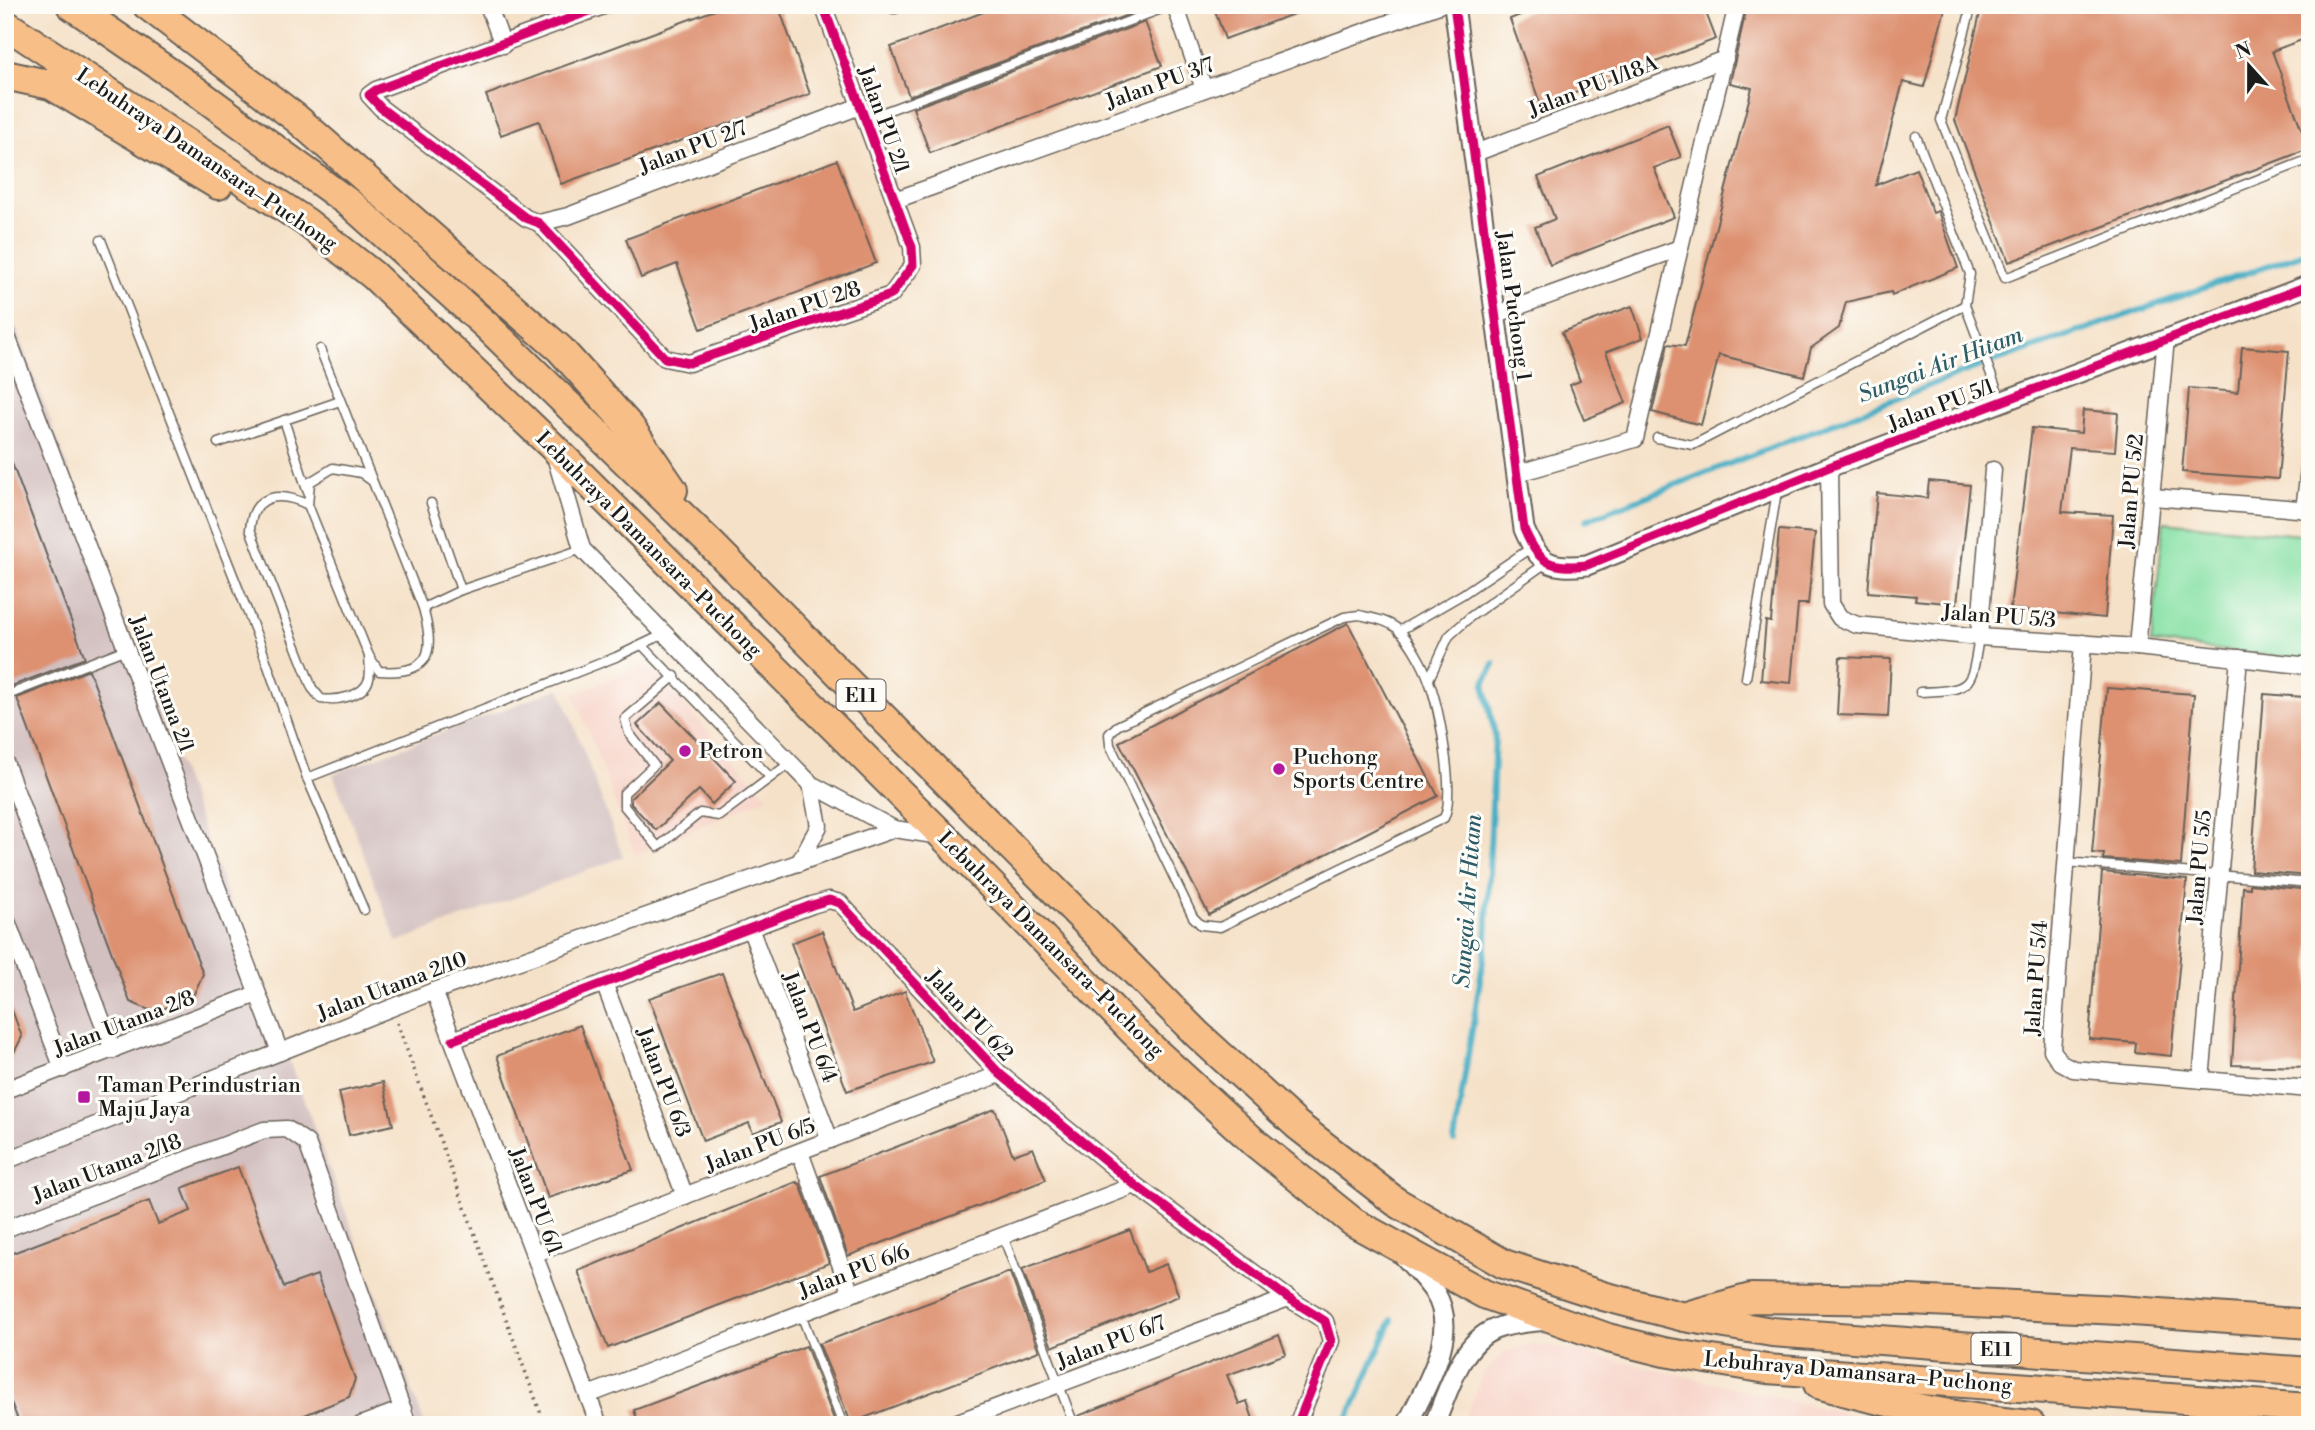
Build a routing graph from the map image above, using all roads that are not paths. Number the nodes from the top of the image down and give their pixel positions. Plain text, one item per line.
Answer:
1 (71, 5) edge
2 (147, 5) edge
3 (488, 5) edge
4 (606, 5) edge
5 (823, 5) edge
6 (1173, 5) edge
7 (1439, 5) edge
8 (1454, 5) edge
9 (1737, 5) edge
10 (1972, 5) edge
11 (5, 24) edge
12 (503, 44) junction
13 (1725, 59) junction
14 (5, 75) edge
15 (1204, 89) junction
16 (862, 113) junction
17 (1916, 136) dead end
18 (1475, 153) junction
19 (2310, 159) edge
20 (894, 200) junction
21 (288, 213) junction
22 (539, 223) junction
23 (101, 240) dead end
24 (912, 247) joint
25 (1680, 248) junction
26 (2310, 285) edge
27 (1965, 305) junction
28 (1497, 314) junction
29 (5, 331) edge
30 (2166, 338) junction
31 (320, 349) dead end
32 (340, 401) junction
33 (2001, 401) junction
34 (284, 420) junction
35 (1657, 438) dead end
36 (218, 443) dead end
37 (553, 447) junction
38 (2310, 461) edge
39 (1829, 467) junction
40 (1993, 470) dead end
41 (1519, 473) junction
42 (372, 481) junction
43 (1778, 488) junction
44 (309, 494) junction
45 (2152, 497) junction
46 (431, 503) dead end
47 (308, 505) junction
48 (2307, 510) edge
49 (711, 544) junction
50 (1532, 547) junction
51 (582, 549) junction
52 (1546, 563) junction
53 (461, 590) junction
54 (424, 608) junction
55 (1399, 631) junction
56 (664, 634) junction
57 (1979, 637) junction
58 (2083, 643) junction
59 (642, 645) junction
60 (2137, 647) junction
61 (126, 649) junction
62 (369, 656) junction
63 (2239, 658) junction
64 (2310, 666) edge
65 (675, 676) junction
66 (1746, 678) dead end
67 (1429, 679) junction
68 (1920, 692) dead end
69 (5, 696) edge
70 (5, 762) edge
71 (790, 763) junction
72 (770, 777) junction
73 (307, 778) junction
74 (811, 784) junction
75 (894, 829) junction
76 (944, 836) junction
77 (2066, 862) junction
78 (799, 863) junction
79 (2219, 875) junction
80 (2310, 883) edge
81 (364, 910) dead end
82 (5, 916) edge
83 (750, 928) junction
84 (12, 953) edge
85 (604, 983) junction
86 (434, 991) junction
87 (257, 994) junction
88 (453, 1040) junction
89 (113, 1050) junction
90 (280, 1052) junction
91 (62, 1069) junction
92 (1000, 1074) junction
93 (2201, 1080) junction
94 (2310, 1089) edge
95 (5, 1090) edge
96 (830, 1140) junction
97 (800, 1152) junction
98 (5, 1161) edge
99 (1135, 1185) junction
100 (685, 1196) junction
101 (5, 1229) edge
102 (1003, 1236) junction
103 (1394, 1244) junction
104 (534, 1254) junction
105 (851, 1294) junction
106 (1287, 1298) junction
107 (801, 1314) junction
108 (1684, 1317) junction
109 (1554, 1320) junction
110 (2310, 1324) edge
111 (1767, 1369) junction
112 (2310, 1372) edge
113 (1058, 1384) junction
114 (588, 1395) junction
115 (2310, 1408) edge
116 (405, 1417) edge
117 (361, 1425) edge
118 (599, 1425) edge
119 (843, 1425) edge
120 (950, 1425) edge
121 (1074, 1425) edge
122 (1297, 1425) edge
123 (1407, 1425) edge
124 (1434, 1425) edge
125 (2031, 1425) edge

1 - 49 highway, Lebuhraya Damansara–Puchong / E11
2 - 49 highway
3 - 12 street
4 - 12 street
5 - 16 street, Jalan PU 2/1
6 - 15 street
6 - 16 lane
7 - 15 street, Jalan PU 3/7
8 - 18 street, Jalan Puchong 1
9 - 13 street
10 - 19 lane
11 - 21 highway, Lebuhraya Damansara–Puchong / E11
12 - 22 street
13 - 18 street, Jalan PU 1/18A
13 - 25 street
14 - 21 highway
15 - 20 street, Jalan PU 3/7
16 - 20 street, Jalan PU 2/1
16 - 22 street, Jalan PU 2/7
17 - 27 lane
18 - 28 street, Jalan Puchong 1
20 - 24 street, Jalan PU 2/1
21 - 37 highway, Lebuhraya Damansara–Puchong / E11
22 - 24 street, Jalan PU 2/8
23 - 73 lane
25 - 28 street
25 - 41 street
26 - 30 street, Jalan PU 5/1
27 - 33 lane
27 - 35 lane
28 - 41 street, Jalan Puchong 1
29 - 61 street, Jalan Utama 2/1
30 - 33 street, Jalan PU 5/1
30 - 45 street, Jalan PU 5/2
31 - 32 lane
32 - 34 lane
32 - 42 lane
33 - 39 street, Jalan PU 5/1
34 - 36 lane
34 - 44 lane
37 - 51 street
37 - 76 highway, Lebuhraya Damansara–Puchong / E11
38 - 48 street
39 - 43 street, Jalan PU 5/1
39 - 57 street, Jalan PU 5/3
40 - 57 street
41 - 50 street, Jalan Puchong 1
42 - 44 lane
42 - 54 lane
43 - 52 street, Jalan PU 5/1
43 - 66 lane
44 - 47 lane
45 - 48 street
45 - 60 street, Jalan PU 5/2
46 - 53 lane
47 - 62 lane
47 - 62 lane
49 - 108 highway, Lebuhraya Damansara–Puchong / E11
50 - 52 street, Jalan Puchong 1
50 - 55 lane
51 - 53 lane
51 - 56 street
52 - 67 lane
53 - 54 lane
54 - 62 lane
55 - 67 lane
55 - 67 lane
56 - 59 lane
56 - 71 street
57 - 58 street, Jalan PU 5/3
57 - 68 lane
58 - 60 street, Jalan PU 5/3
58 - 77 street, Jalan PU 5/4
59 - 65 lane
59 - 73 lane
60 - 63 street, Jalan PU 5/3
61 - 69 lane
61 - 87 street, Jalan Utama 2/1
63 - 64 street, Jalan PU 5/3
63 - 79 street, Jalan PU 5/5
65 - 72 lane
65 - 72 lane
70 - 89 street
71 - 72 lane
71 - 74 street
73 - 81 lane
74 - 75 street
74 - 78 street
75 - 76 street, Jalan Utama 2/10
75 - 78 street, Jalan Utama 2/10
76 - 103 highway, Lebuhraya Damansara–Puchong / E11
77 - 79 lane
77 - 93 street, Jalan PU 5/4
78 - 86 street, Jalan Utama 2/10
79 - 80 lane
79 - 93 street, Jalan PU 5/5
82 - 84 street
83 - 85 street, Jalan PU 6/2
83 - 92 street, Jalan PU 6/2
83 - 96 street, Jalan PU 6/4
84 - 91 street
85 - 88 street, Jalan PU 6/2
85 - 100 street, Jalan PU 6/3
86 - 88 street, Jalan PU 6/1
86 - 90 street, Jalan Utama 2/10
87 - 89 street, Jalan Utama 2/8
87 - 90 street, Jalan Utama 2/1
88 - 104 street, Jalan PU 6/1
89 - 91 street, Jalan Utama 2/8
90 - 98 street, Jalan Utama 2/10
91 - 95 street, Jalan Utama 2/8
92 - 96 street, Jalan PU 6/5
92 - 99 street, Jalan PU 6/2
93 - 94 street, Jalan PU 5/4
96 - 97 street, Jalan PU 6/5
97 - 100 street, Jalan PU 6/5
97 - 105 street
99 - 102 street, Jalan PU 6/6
99 - 106 street, Jalan PU 6/2
100 - 104 street, Jalan PU 6/5
101 - 116 street, Jalan Utama 2/18
102 - 105 street, Jalan PU 6/6
102 - 113 lane
103 - 109 highway, Lebuhraya Damansara–Puchong / E11
103 - 123 street
104 - 114 street, Jalan PU 6/1
105 - 107 street, Jalan PU 6/6
106 - 113 street, Jalan PU 6/7
106 - 122 street, Jalan PU 6/2
107 - 114 street, Jalan PU 6/6
107 - 119 lane
108 - 110 highway
108 - 112 highway, Lebuhraya Damansara–Puchong / E11
109 - 111 highway, Lebuhraya Damansara–Puchong / E11
109 - 124 street
111 - 115 highway, Lebuhraya Damansara–Puchong / E11
111 - 125 highway
113 - 120 street, Jalan PU 6/7
113 - 121 lane
114 - 118 street, Jalan PU 6/1
116 - 117 street

